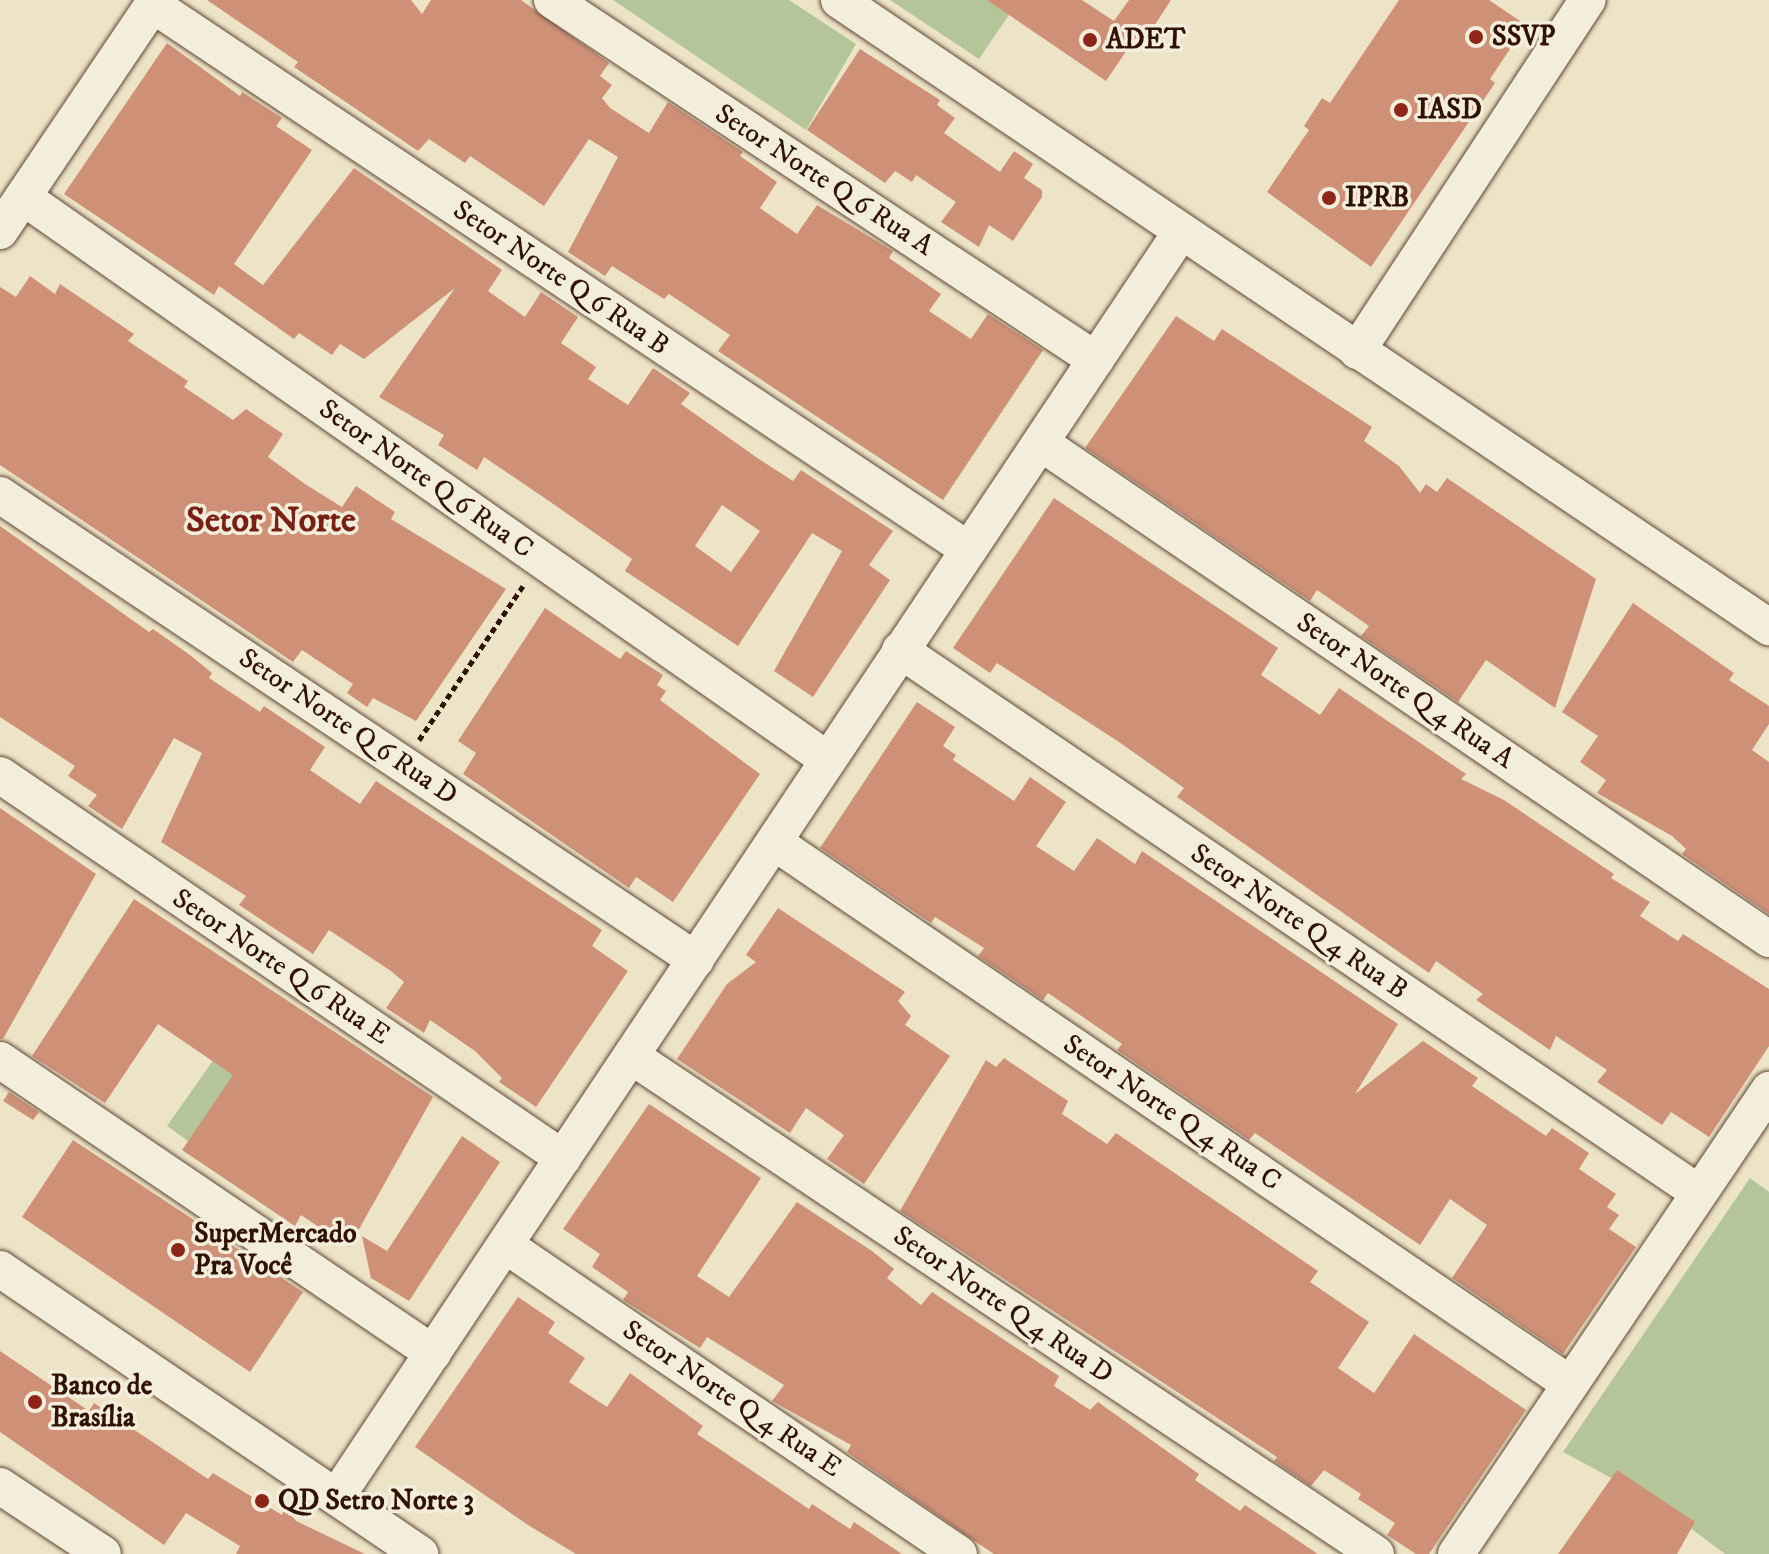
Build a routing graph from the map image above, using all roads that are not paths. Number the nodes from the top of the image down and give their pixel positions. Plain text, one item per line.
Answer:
1 (552, 0) edge
2 (839, 0) edge
3 (1588, 0) edge
4 (154, 2) edge
5 (23, 197) junction
6 (0, 231) edge
7 (1181, 232) junction
8 (1357, 351) junction
9 (1096, 360) junction
10 (1041, 443) junction
11 (0, 495) edge
12 (969, 550) junction
13 (1769, 627) edge
14 (900, 650) junction
15 (828, 760) junction
16 (0, 775) edge
17 (774, 842) junction
18 (1769, 939) edge
19 (696, 960) junction
20 (631, 1056) junction
21 (0, 1060) edge
22 (1769, 1090) edge
23 (563, 1158) junction
24 (1699, 1193) junction
25 (505, 1245) junction
26 (0, 1269) edge
27 (433, 1353) junction
28 (1570, 1384) junction
29 (0, 1486) edge
30 (337, 1496) junction
31 (103, 1554) edge
32 (420, 1554) edge
33 (959, 1554) edge
34 (1376, 1554) edge
35 (1456, 1554) edge

1 - 9 street, Setor Norte Q 6 Rua A
2 - 7 street
3 - 8 street
4 - 5 street
4 - 12 street, Setor Norte Q 6 Rua B
5 - 6 street
5 - 15 street, Setor Norte Q 6 Rua C
7 - 8 street
7 - 9 street
8 - 13 street
9 - 10 street
10 - 12 street
10 - 18 street, Setor Norte Q 4 Rua A
11 - 19 street, Setor Norte Q 6 Rua D
12 - 14 street
14 - 15 street
14 - 24 street, Setor Norte Q 4 Rua B
15 - 17 street
16 - 23 street, Setor Norte Q 6 Rua E
17 - 19 street
17 - 28 street, Setor Norte Q 4 Rua C
19 - 20 street
20 - 23 street
20 - 34 street, Setor Norte Q 4 Rua D
21 - 27 street
22 - 24 street
23 - 25 street
24 - 28 street
25 - 27 street
25 - 33 street, Setor Norte Q 4 Rua E
26 - 30 street
27 - 30 street
28 - 35 street
29 - 31 street
30 - 32 street

